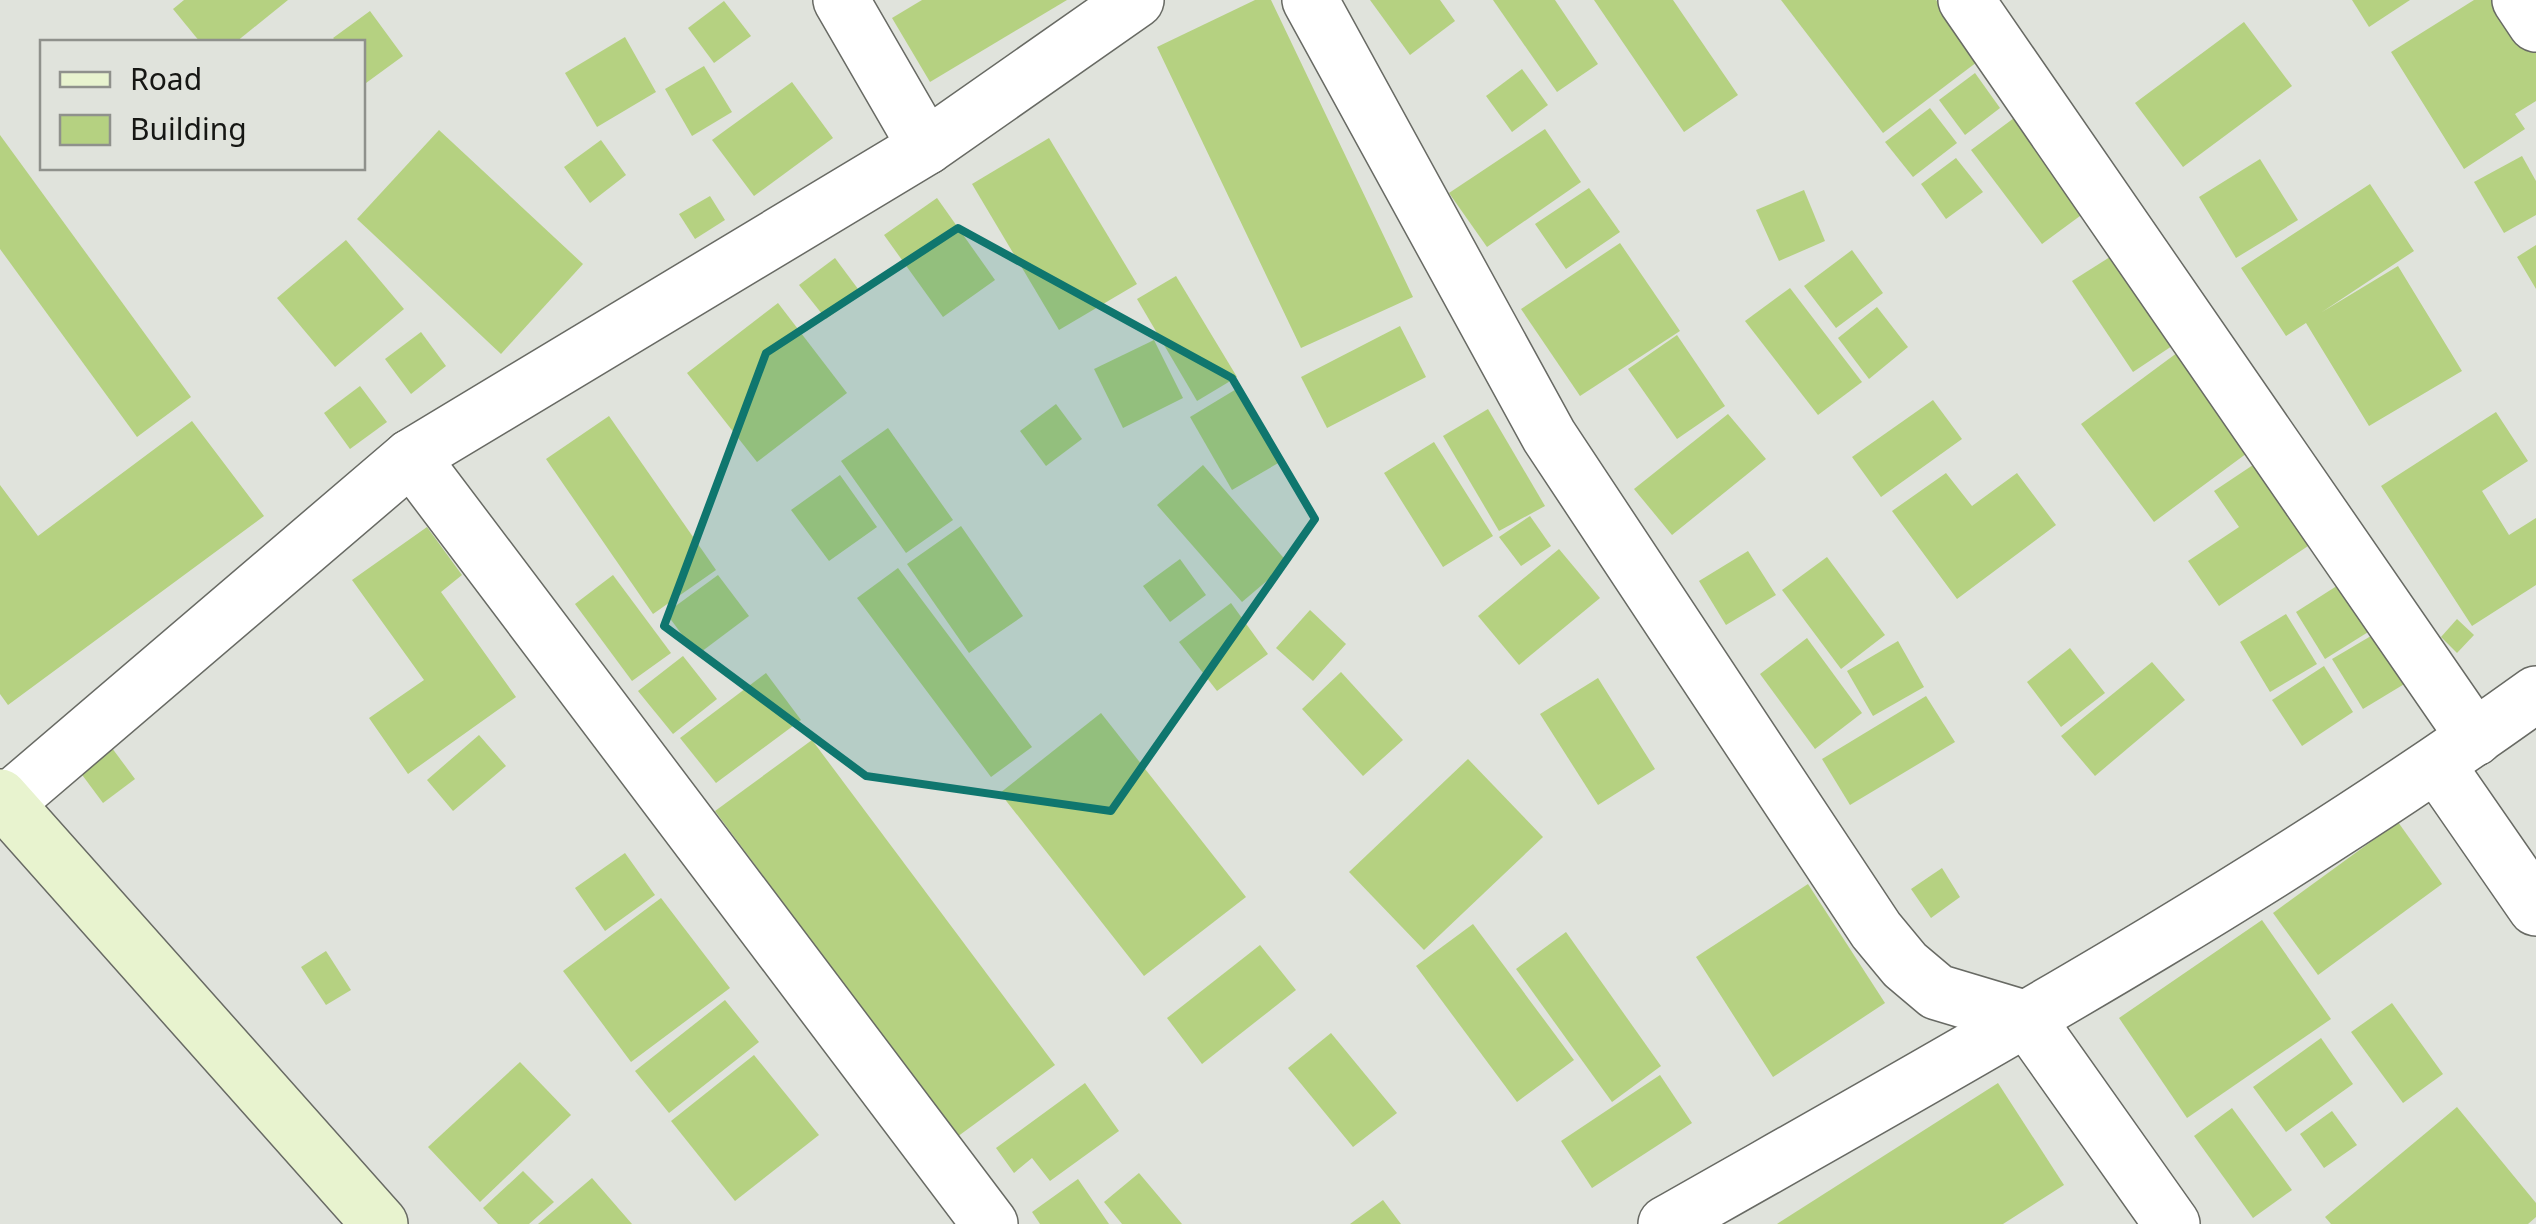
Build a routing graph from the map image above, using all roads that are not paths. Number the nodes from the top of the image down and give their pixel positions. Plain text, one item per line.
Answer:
1 (841, 0) edge
2 (1136, 0) edge
3 (1310, 0) edge
4 (1966, 0) edge
5 (2520, 0) edge
6 (2536, 24) edge
7 (926, 147) junction
8 (411, 457) junction
9 (2536, 694) edge
10 (2456, 752) junction
11 (2, 803) edge
12 (2536, 908) edge
13 (2027, 1019) junction
14 (380, 1224) edge
15 (990, 1224) edge
16 (1666, 1224) edge
17 (2172, 1224) edge

1 - 7 street
2 - 7 street
3 - 13 street
4 - 10 street
5 - 6 street
7 - 8 street
8 - 11 street
8 - 15 street
9 - 10 street
10 - 12 street
10 - 13 street
11 - 14 street
13 - 16 street
13 - 17 street

